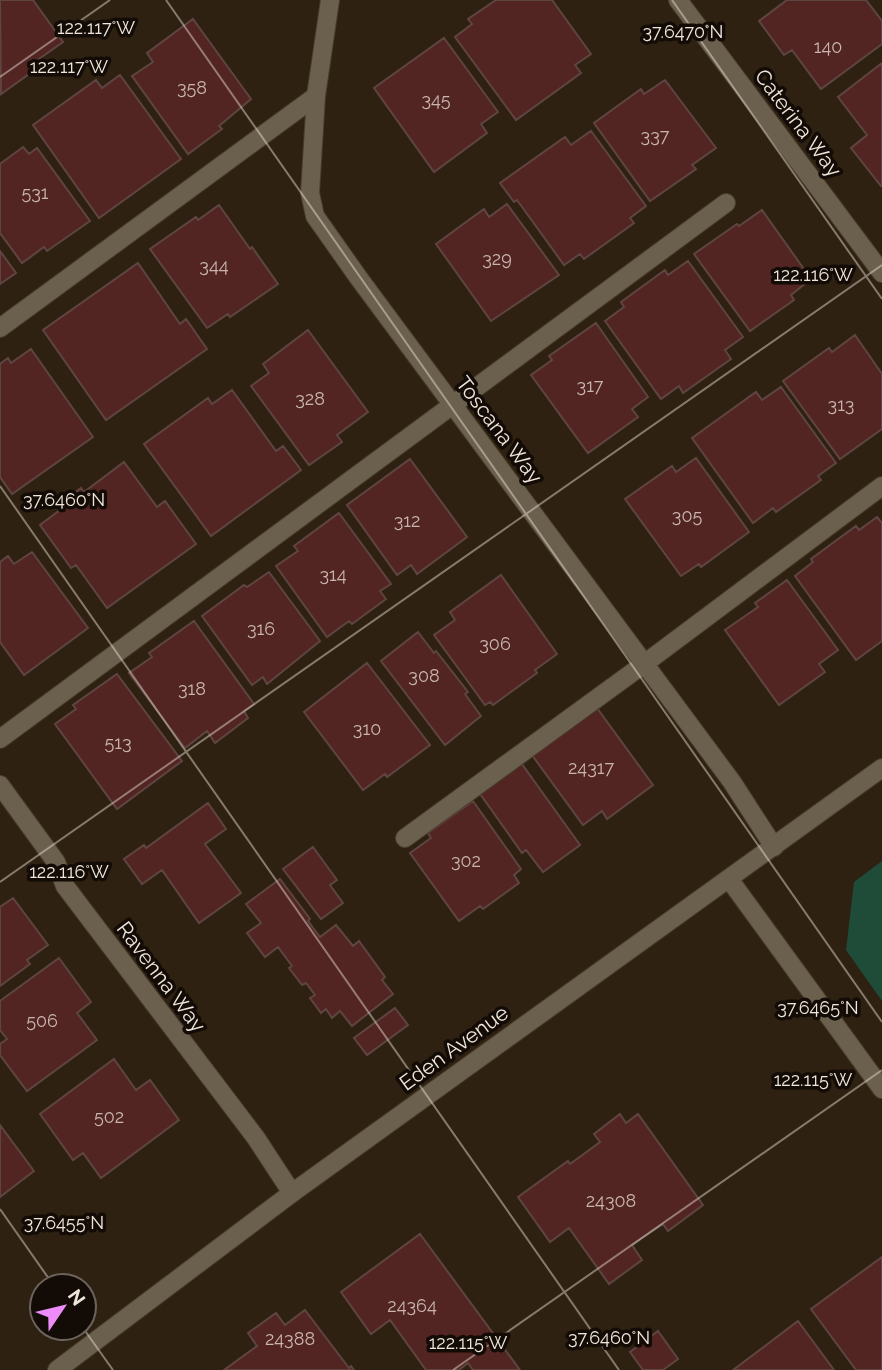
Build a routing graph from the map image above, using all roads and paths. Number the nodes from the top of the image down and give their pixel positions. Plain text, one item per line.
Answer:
1 (330, 0) edge
2 (678, 0) edge
3 (316, 96) junction
4 (726, 203) dead end
5 (882, 273) edge
6 (0, 328) edge
7 (453, 405) junction
8 (882, 486) edge
9 (644, 664) junction
10 (0, 739) edge
11 (882, 768) edge
12 (0, 785) edge
13 (405, 838) dead end
14 (775, 847) junction
15 (729, 879) junction
16 (882, 1089) edge
17 (292, 1193) junction
18 (57, 1370) edge

1 - 3 street, Toscana Way
2 - 5 street, Caterina Way
3 - 6 street
3 - 7 street, Toscana Way
4 - 7 street
7 - 9 street, Toscana Way
7 - 10 street
8 - 9 street
9 - 13 street
9 - 14 street, Toscana Way
11 - 14 street, Eden Avenue
12 - 17 street, Ravenna Way
14 - 15 street, Eden Avenue
15 - 16 street
15 - 17 street, Eden Avenue
17 - 18 street, Eden Avenue

